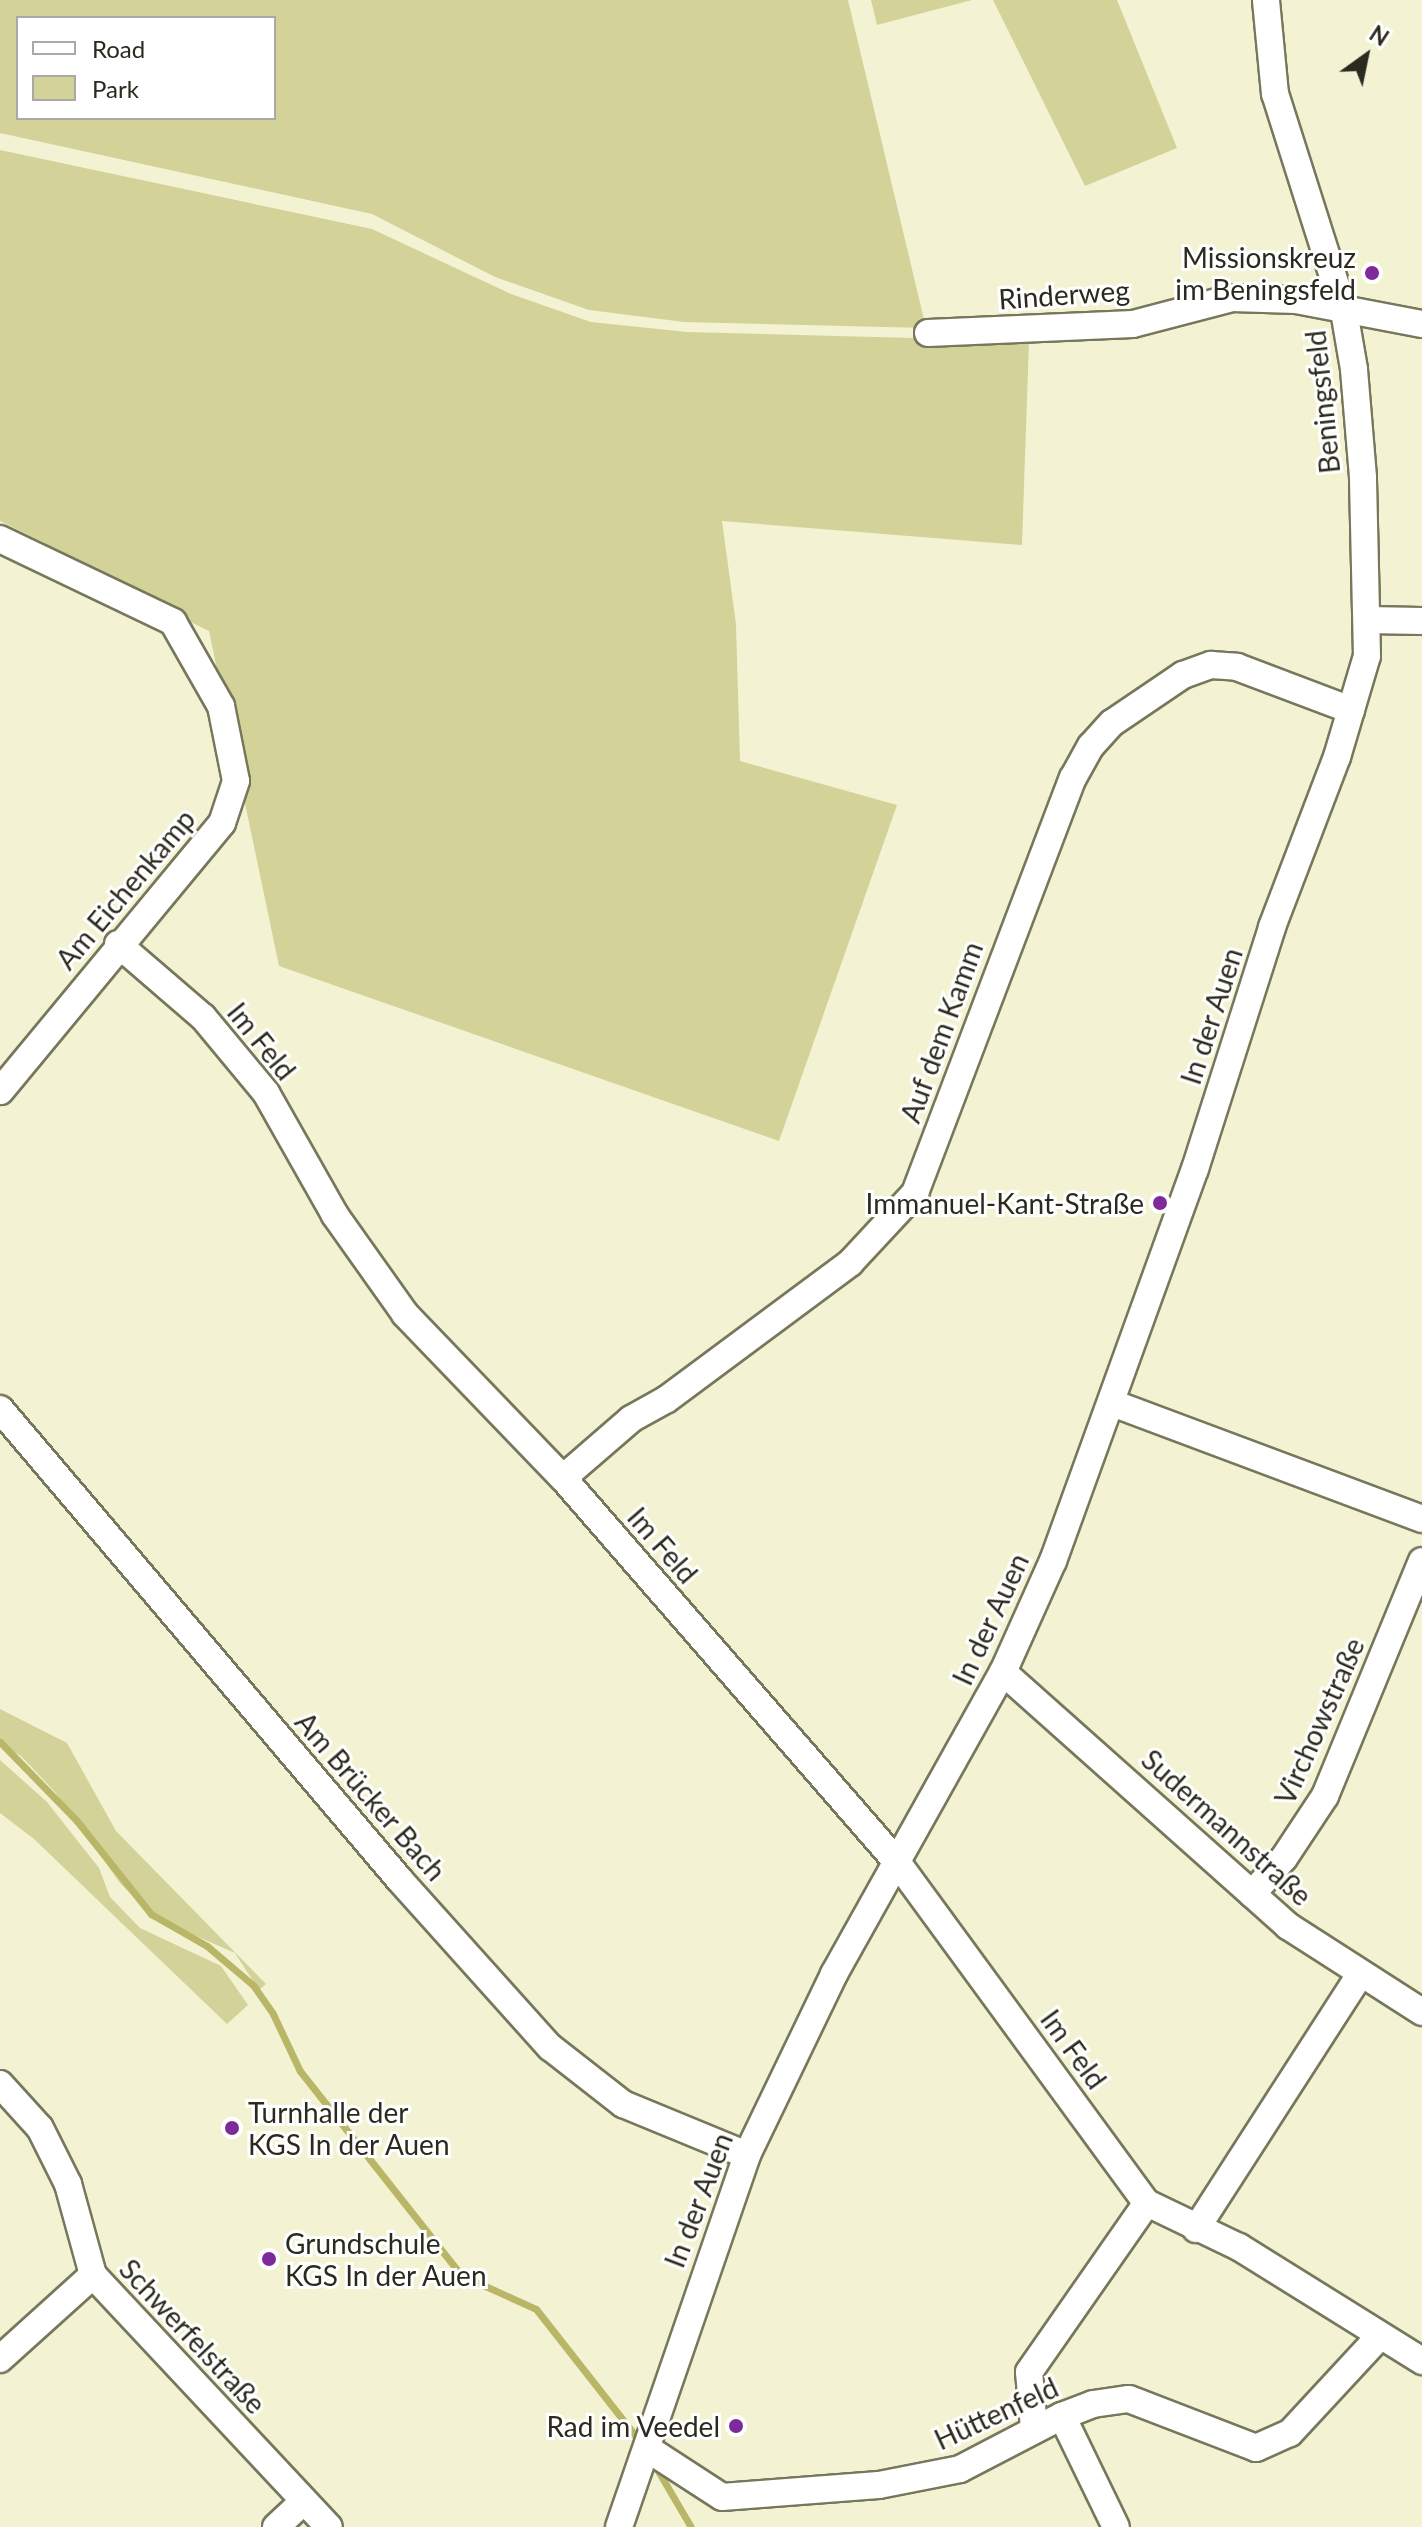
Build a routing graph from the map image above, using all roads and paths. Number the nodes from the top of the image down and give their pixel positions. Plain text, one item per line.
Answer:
1 (1266, 0) edge
2 (1344, 311) junction
3 (1422, 324) edge
4 (928, 333) dead end
5 (0, 539) edge
6 (1367, 620) junction
7 (1422, 621) edge
8 (1351, 710) junction
9 (118, 944) junction
10 (5, 1077) edge
11 (1112, 1403) junction
12 (0, 1409) edge
13 (563, 1478) junction
14 (1422, 1519) edge
15 (1422, 1561) edge
16 (1003, 1672) junction
17 (897, 1862) junction
18 (1252, 1894) junction
19 (1360, 1975) junction
20 (1422, 2012) edge
21 (0, 2084) edge
22 (747, 2155) junction
23 (1147, 2203) junction
24 (1196, 2229) junction
25 (93, 2275) junction
26 (1379, 2337) junction
27 (0, 2359) edge
28 (1422, 2361) edge
29 (1062, 2416) junction
30 (1034, 2428) junction
31 (651, 2450) junction
32 (303, 2502) junction
33 (276, 2527) edge
34 (329, 2527) edge
35 (619, 2527) edge
36 (1116, 2527) edge

1 - 2 street, Beningsfeld
2 - 3 street, Rinderweg
2 - 4 street, Rinderweg
2 - 6 street, Beningsfeld
5 - 9 street, Am Eichenkamp
6 - 7 street
6 - 8 street, Beningsfeld
8 - 11 street, In der Auen
8 - 13 street, Auf dem Kamm
9 - 10 street, Am Eichenkamp
9 - 13 street, Im Feld
11 - 14 street
11 - 16 street, In der Auen
12 - 22 street, Am Brücker Bach
13 - 17 street, Im Feld
15 - 18 street, Virchowstraße
16 - 17 street, In der Auen
16 - 18 street, Sudermannstraße
17 - 22 street, In der Auen
17 - 23 street, Im Feld
18 - 19 street, Sudermannstraße
19 - 20 street, Sudermannstraße
19 - 24 street
21 - 25 street, Schwerfelstraße
22 - 31 street, In der Auen
23 - 24 street, Im Feld
23 - 30 street
24 - 26 street
25 - 27 street
25 - 32 street, Schwerfelstraße
26 - 28 street
26 - 29 street, Hüttenfeld
29 - 30 street, Hüttenfeld
29 - 36 street
30 - 31 street, Hüttenfeld
31 - 35 street, In der Auen
32 - 33 street
32 - 34 street, Schwerfelstraße

